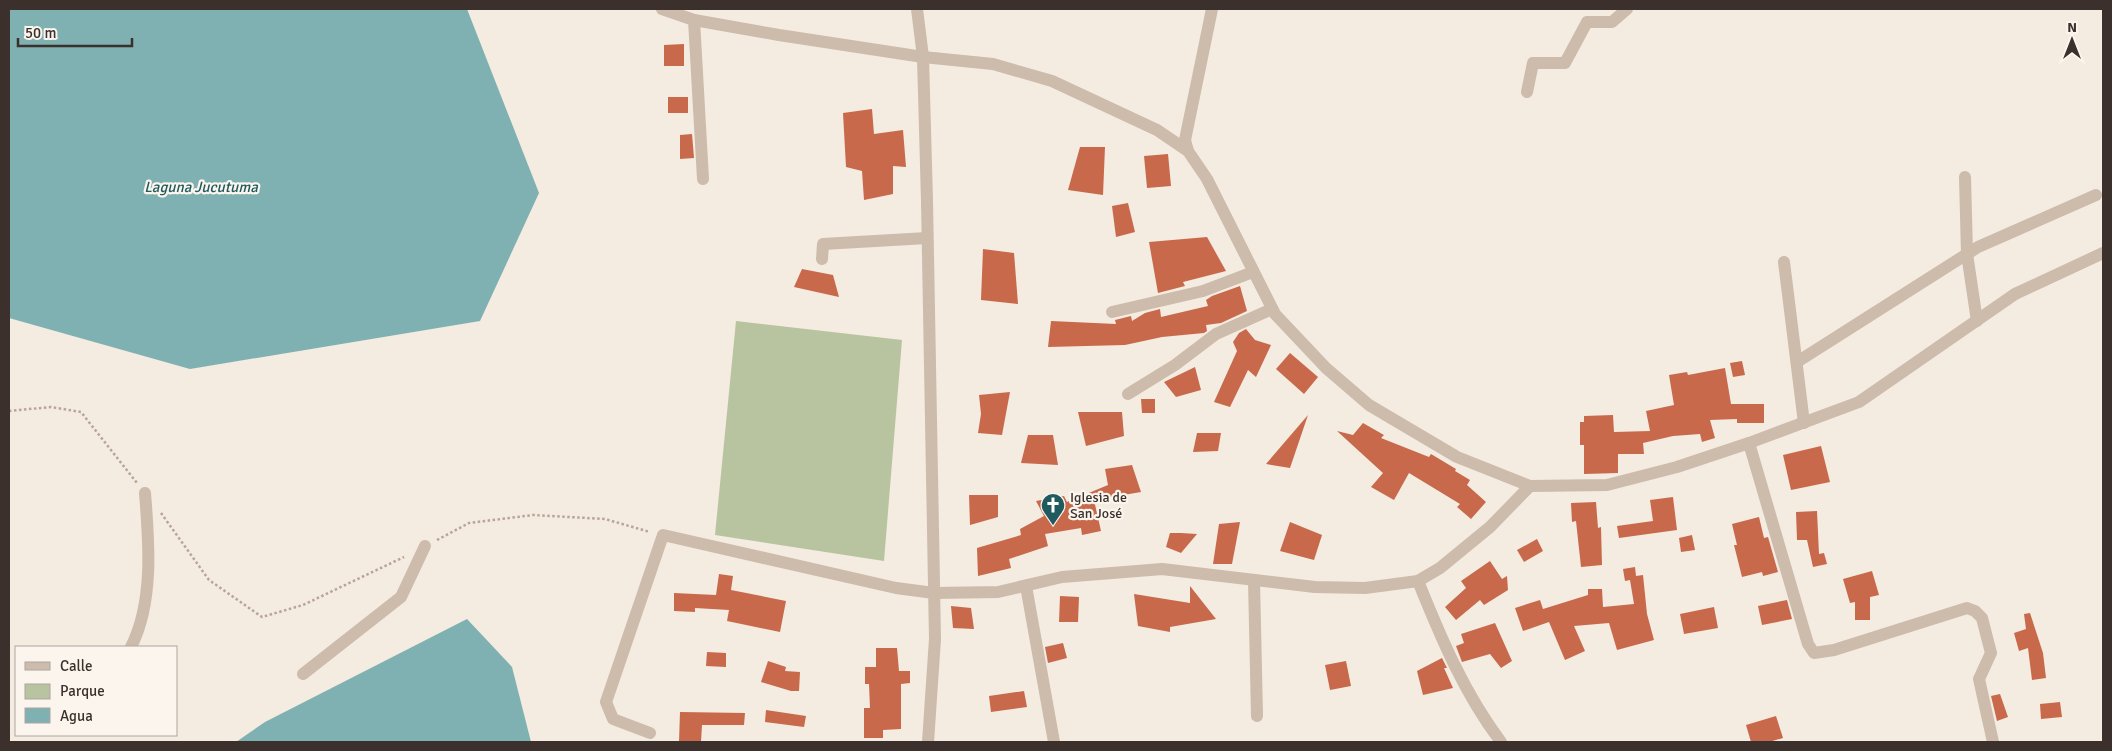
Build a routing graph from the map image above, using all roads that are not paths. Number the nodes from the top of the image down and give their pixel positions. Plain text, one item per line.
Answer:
1 (662, 9) edge
2 (917, 9) edge
3 (1212, 9) edge
4 (1627, 9) edge
5 (694, 20) junction
6 (923, 58) junction
7 (1527, 92) dead end
8 (1188, 151) junction
9 (1965, 177) dead end
10 (703, 179) dead end
11 (2096, 195) dead end
12 (927, 238) junction
13 (2103, 253) edge
14 (1968, 254) junction
15 (822, 259) dead end
16 (1784, 262) dead end
17 (1253, 272) junction
18 (1272, 309) junction
19 (1112, 312) dead end
20 (1977, 321) junction
21 (1797, 362) junction
22 (1128, 394) dead end
23 (1804, 423) junction
24 (1749, 443) junction
25 (1530, 486) junction
26 (145, 493) road end
27 (425, 546) road end
28 (1254, 580) junction
29 (1418, 581) junction
30 (1026, 586) junction
31 (934, 593) junction
32 (132, 646) edge
33 (303, 674) dead end
34 (1257, 716) dead end
35 (650, 733) dead end
36 (928, 742) edge
37 (1054, 742) edge
38 (1502, 742) edge
39 (1993, 742) edge

1 - 5 street
2 - 6 street
3 - 8 street
4 - 7 street
5 - 6 street
5 - 10 street
6 - 8 street
6 - 12 street
8 - 17 street
9 - 14 street
11 - 14 street
12 - 15 street
12 - 31 street
13 - 20 street
14 - 20 street
14 - 21 street
16 - 21 street
17 - 18 street
17 - 19 street
18 - 22 street
18 - 25 street
20 - 23 street
21 - 23 street
23 - 24 street
24 - 25 street
24 - 39 street
25 - 29 street
26 - 32 street
27 - 33 street
28 - 29 street
28 - 30 street
28 - 34 street
29 - 38 street
30 - 31 street
30 - 37 street
31 - 35 street
31 - 36 street

